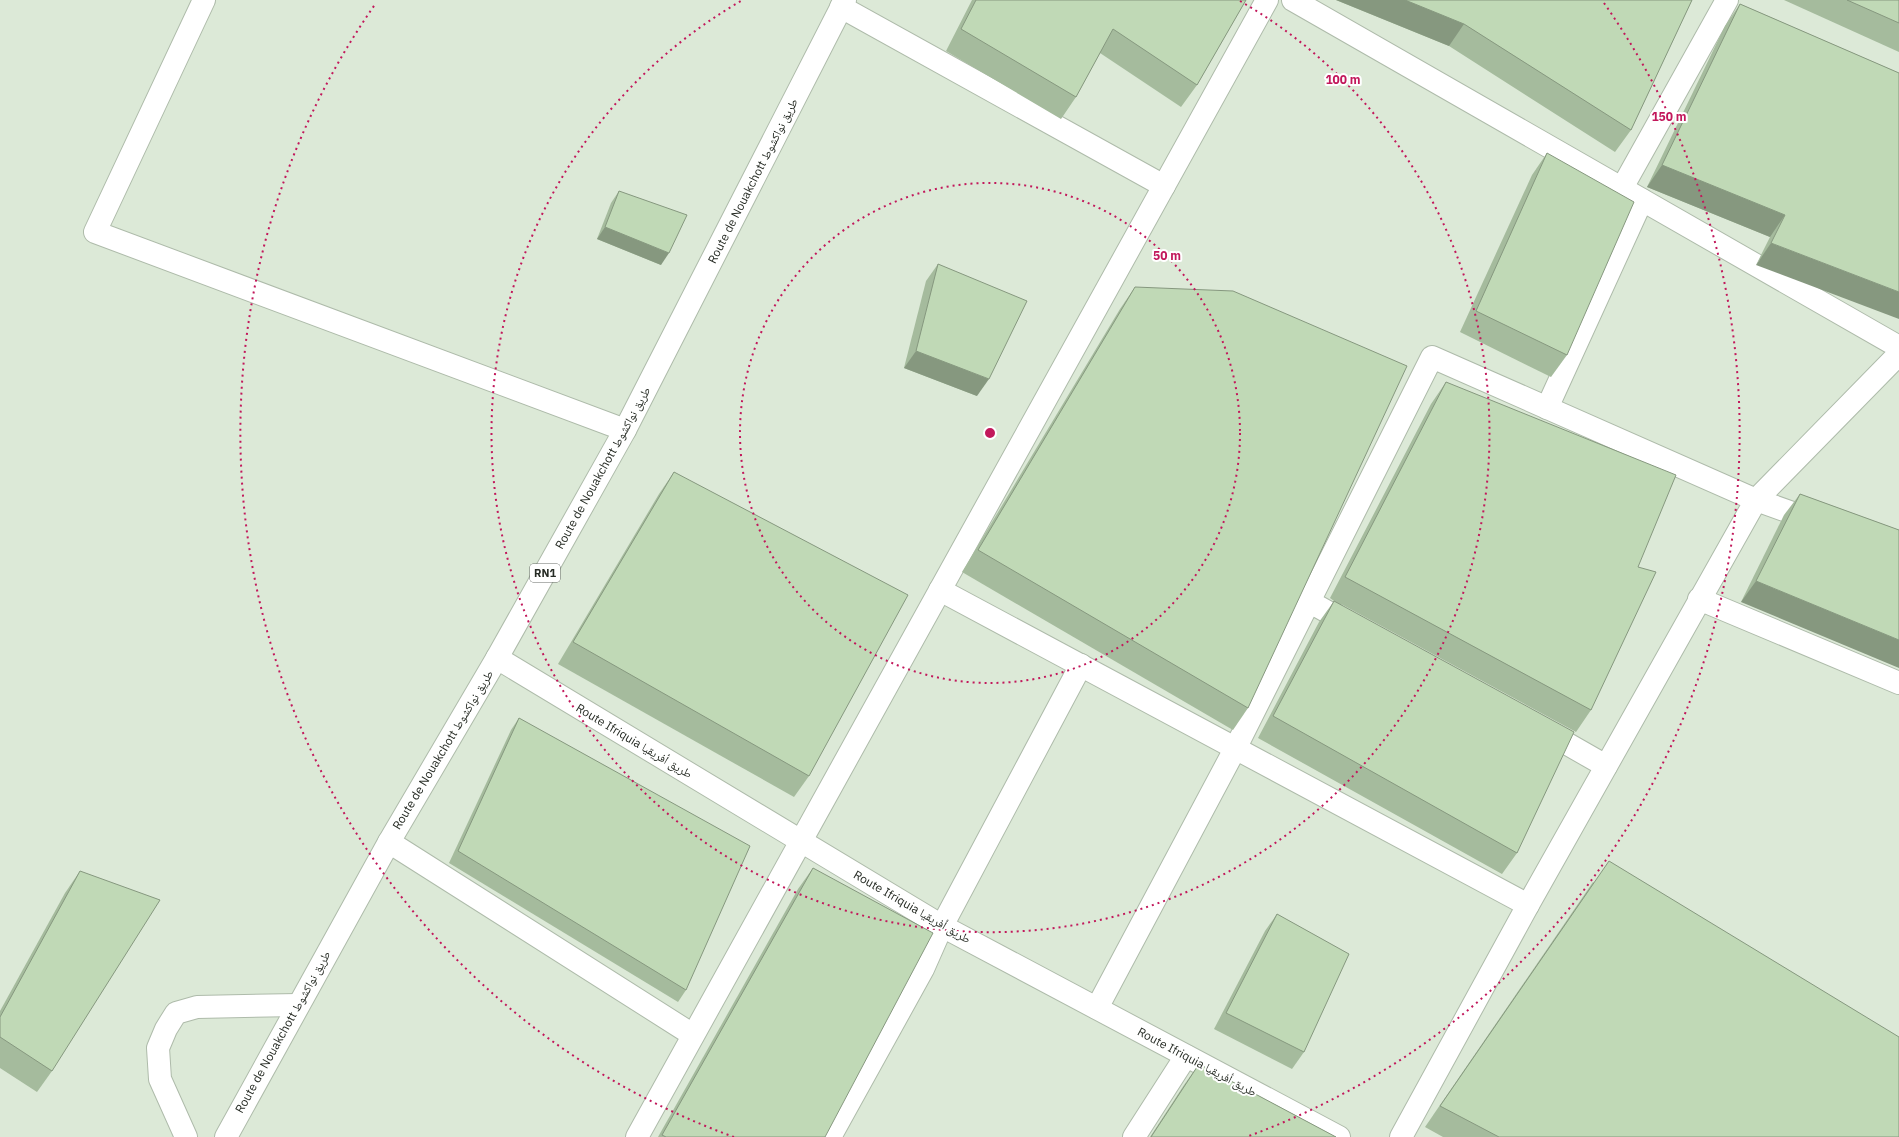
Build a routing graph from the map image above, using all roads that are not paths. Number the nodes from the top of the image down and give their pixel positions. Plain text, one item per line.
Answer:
1 (204, 0) edge
2 (1267, 0) edge
3 (1293, 0) edge
4 (1725, 1) edge
5 (843, 4) edge
6 (1747, 11) edge
7 (1164, 186) junction
8 (1622, 188) junction
9 (1642, 200) junction
10 (1899, 347) edge
11 (1899, 354) edge
12 (1547, 408) junction
13 (625, 430) junction
14 (1756, 500) junction
15 (1834, 528) edge
16 (940, 590) junction
17 (1700, 599) junction
18 (1308, 601) junction
19 (1370, 636) edge
20 (497, 658) junction
21 (1081, 665) junction
22 (1899, 683) edge
23 (1523, 720) edge
24 (1235, 749) junction
25 (1606, 766) junction
26 (800, 841) junction
27 (389, 842) junction
28 (1528, 905) junction
29 (942, 926) junction
30 (298, 1006) junction
31 (1097, 1008) junction
32 (693, 1035) junction
33 (1186, 1056) junction
34 (186, 1137) edge
35 (226, 1137) edge
36 (637, 1137) edge
37 (830, 1137) edge
38 (1134, 1137) edge
39 (1339, 1137) edge
40 (1401, 1137) edge

1 - 13 main road
2 - 7 main road
3 - 8 main road
4 - 6 main road
4 - 8 main road
5 - 7 main road
5 - 13 main road, Route de Nouakchott طريق نواكشوط / RN1
7 - 16 main road
8 - 9 main road
9 - 10 main road
9 - 12 main road
11 - 14 main road
12 - 14 main road
12 - 18 main road
13 - 20 main road, Route de Nouakchott طريق نواكشوط / RN1
14 - 15 main road
14 - 17 main road
16 - 21 main road
16 - 26 main road
17 - 22 main road
17 - 25 main road
18 - 19 main road
18 - 24 main road
20 - 26 main road, Route Ifriquia طريق أفريقيا
20 - 27 main road, Route de Nouakchott طريق نواكشوط / RN1
21 - 24 main road
21 - 29 main road
23 - 25 main road
24 - 28 main road
24 - 31 main road
25 - 28 main road
26 - 29 main road, Route Ifriquia طريق أفريقيا
26 - 32 main road
27 - 30 main road, Route de Nouakchott طريق نواكشوط / RN1
27 - 32 main road
28 - 40 main road
29 - 31 main road, Route Ifriquia طريق أفريقيا
29 - 37 main road
30 - 34 main road
30 - 35 main road, Route de Nouakchott طريق نواكشوط / RN1
31 - 33 main road, Route Ifriquia طريق أفريقيا
32 - 36 main road
33 - 38 main road
33 - 39 main road, Route Ifriquia طريق أفريقيا

